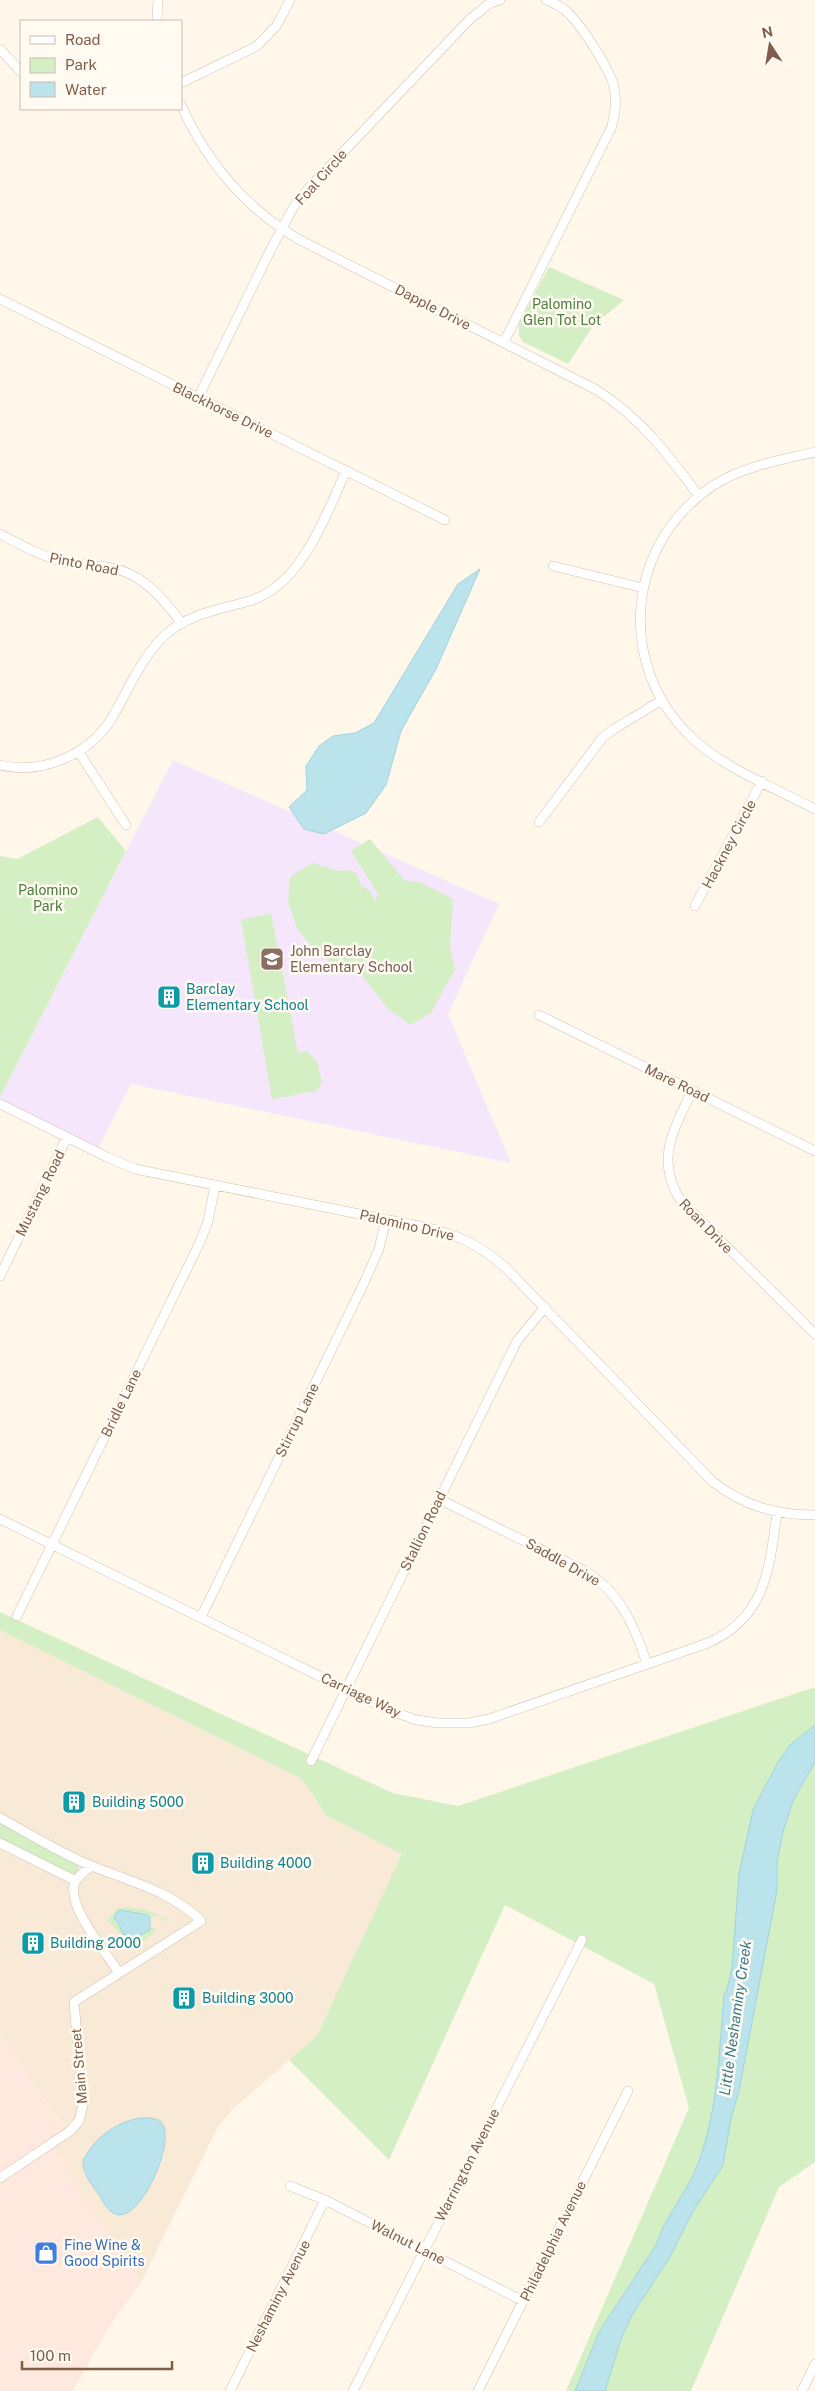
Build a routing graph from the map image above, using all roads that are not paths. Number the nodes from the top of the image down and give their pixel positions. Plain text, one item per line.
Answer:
1 (158, 0) edge
2 (290, 0) edge
3 (500, 0) edge
4 (546, 0) edge
5 (157, 20) edge
6 (0, 49) edge
7 (20, 71) edge
8 (182, 83) edge
9 (182, 107) edge
10 (282, 229) junction
11 (0, 299) edge
12 (504, 342) junction
13 (198, 398) junction
14 (815, 452) edge
15 (346, 471) junction
16 (699, 496) junction
17 (445, 520) dead end
18 (0, 534) edge
19 (554, 566) dead end
20 (643, 588) junction
21 (182, 623) junction
22 (662, 700) junction
23 (78, 752) junction
24 (0, 765) edge
25 (762, 782) junction
26 (815, 809) edge
27 (539, 822) dead end
28 (126, 825) dead end
29 (695, 906) dead end
30 (539, 1015) dead end
31 (692, 1091) junction
32 (0, 1104) edge
33 (67, 1137) junction
34 (815, 1151) edge
35 (215, 1186) junction
36 (386, 1219) junction
37 (0, 1276) edge
38 (545, 1308) junction
39 (815, 1334) edge
40 (439, 1499) junction
41 (776, 1513) junction
42 (815, 1515) edge
43 (0, 1519) edge
44 (52, 1545) junction
45 (17, 1616) dead end
46 (201, 1617) junction
47 (647, 1664) junction
48 (346, 1689) junction
49 (311, 1761) dead end
50 (0, 1818) edge
51 (0, 1843) edge
52 (92, 1866) junction
53 (76, 1881) junction
54 (582, 1940) dead end
55 (119, 1973) junction
56 (628, 2090) dead end
57 (0, 2178) edge
58 (290, 2186) dead end
59 (325, 2200) junction
60 (425, 2250) junction
61 (524, 2301) junction
62 (815, 2364) edge
63 (230, 2391) edge
64 (353, 2391) edge
65 (478, 2391) edge
66 (802, 2391) edge

1 - 5 street
2 - 8 street
3 - 10 street, Foal Circle
4 - 12 street
6 - 7 street
9 - 10 street, Dapple Drive
10 - 12 street, Dapple Drive
10 - 13 street, Foal Circle
11 - 13 street, Blackhorse Drive
12 - 16 street, Dapple Drive
13 - 15 street, Blackhorse Drive
14 - 16 street
15 - 17 street, Blackhorse Drive
15 - 21 street
16 - 20 street
18 - 21 street, Pinto Road
19 - 20 street
20 - 22 street
21 - 23 street
22 - 25 street
22 - 27 street
23 - 24 street
23 - 28 street
25 - 26 street
25 - 29 street, Hackney Circle
30 - 31 street, Mare Road
31 - 34 street, Mare Road
31 - 39 street, Roan Drive
32 - 33 street, Palomino Drive
33 - 35 street, Palomino Drive
33 - 37 street, Mustang Road
35 - 36 street, Palomino Drive
35 - 44 street, Bridle Lane
36 - 38 street, Palomino Drive
36 - 46 street, Stirrup Lane
38 - 40 street, Stallion Road
38 - 41 street, Palomino Drive
40 - 47 street, Saddle Drive
40 - 48 street, Stallion Road
41 - 42 street, Palomino Drive
41 - 47 street, Carriage Way
43 - 44 street, Carriage Way
44 - 45 street, Bridle Lane
44 - 46 street, Carriage Way
46 - 48 street, Carriage Way
47 - 48 street, Carriage Way
48 - 49 street, Stallion Road
50 - 52 street
51 - 53 street
52 - 53 street
52 - 55 street
53 - 55 street
54 - 60 street, Warrington Avenue
55 - 57 street, Main Street
56 - 61 street, Philadelphia Avenue
58 - 59 street, Walnut Lane
59 - 60 street, Walnut Lane
59 - 63 street, Neshaminy Avenue
60 - 61 street, Walnut Lane
60 - 64 street, Warrington Avenue
61 - 65 street, Philadelphia Avenue
62 - 66 street

